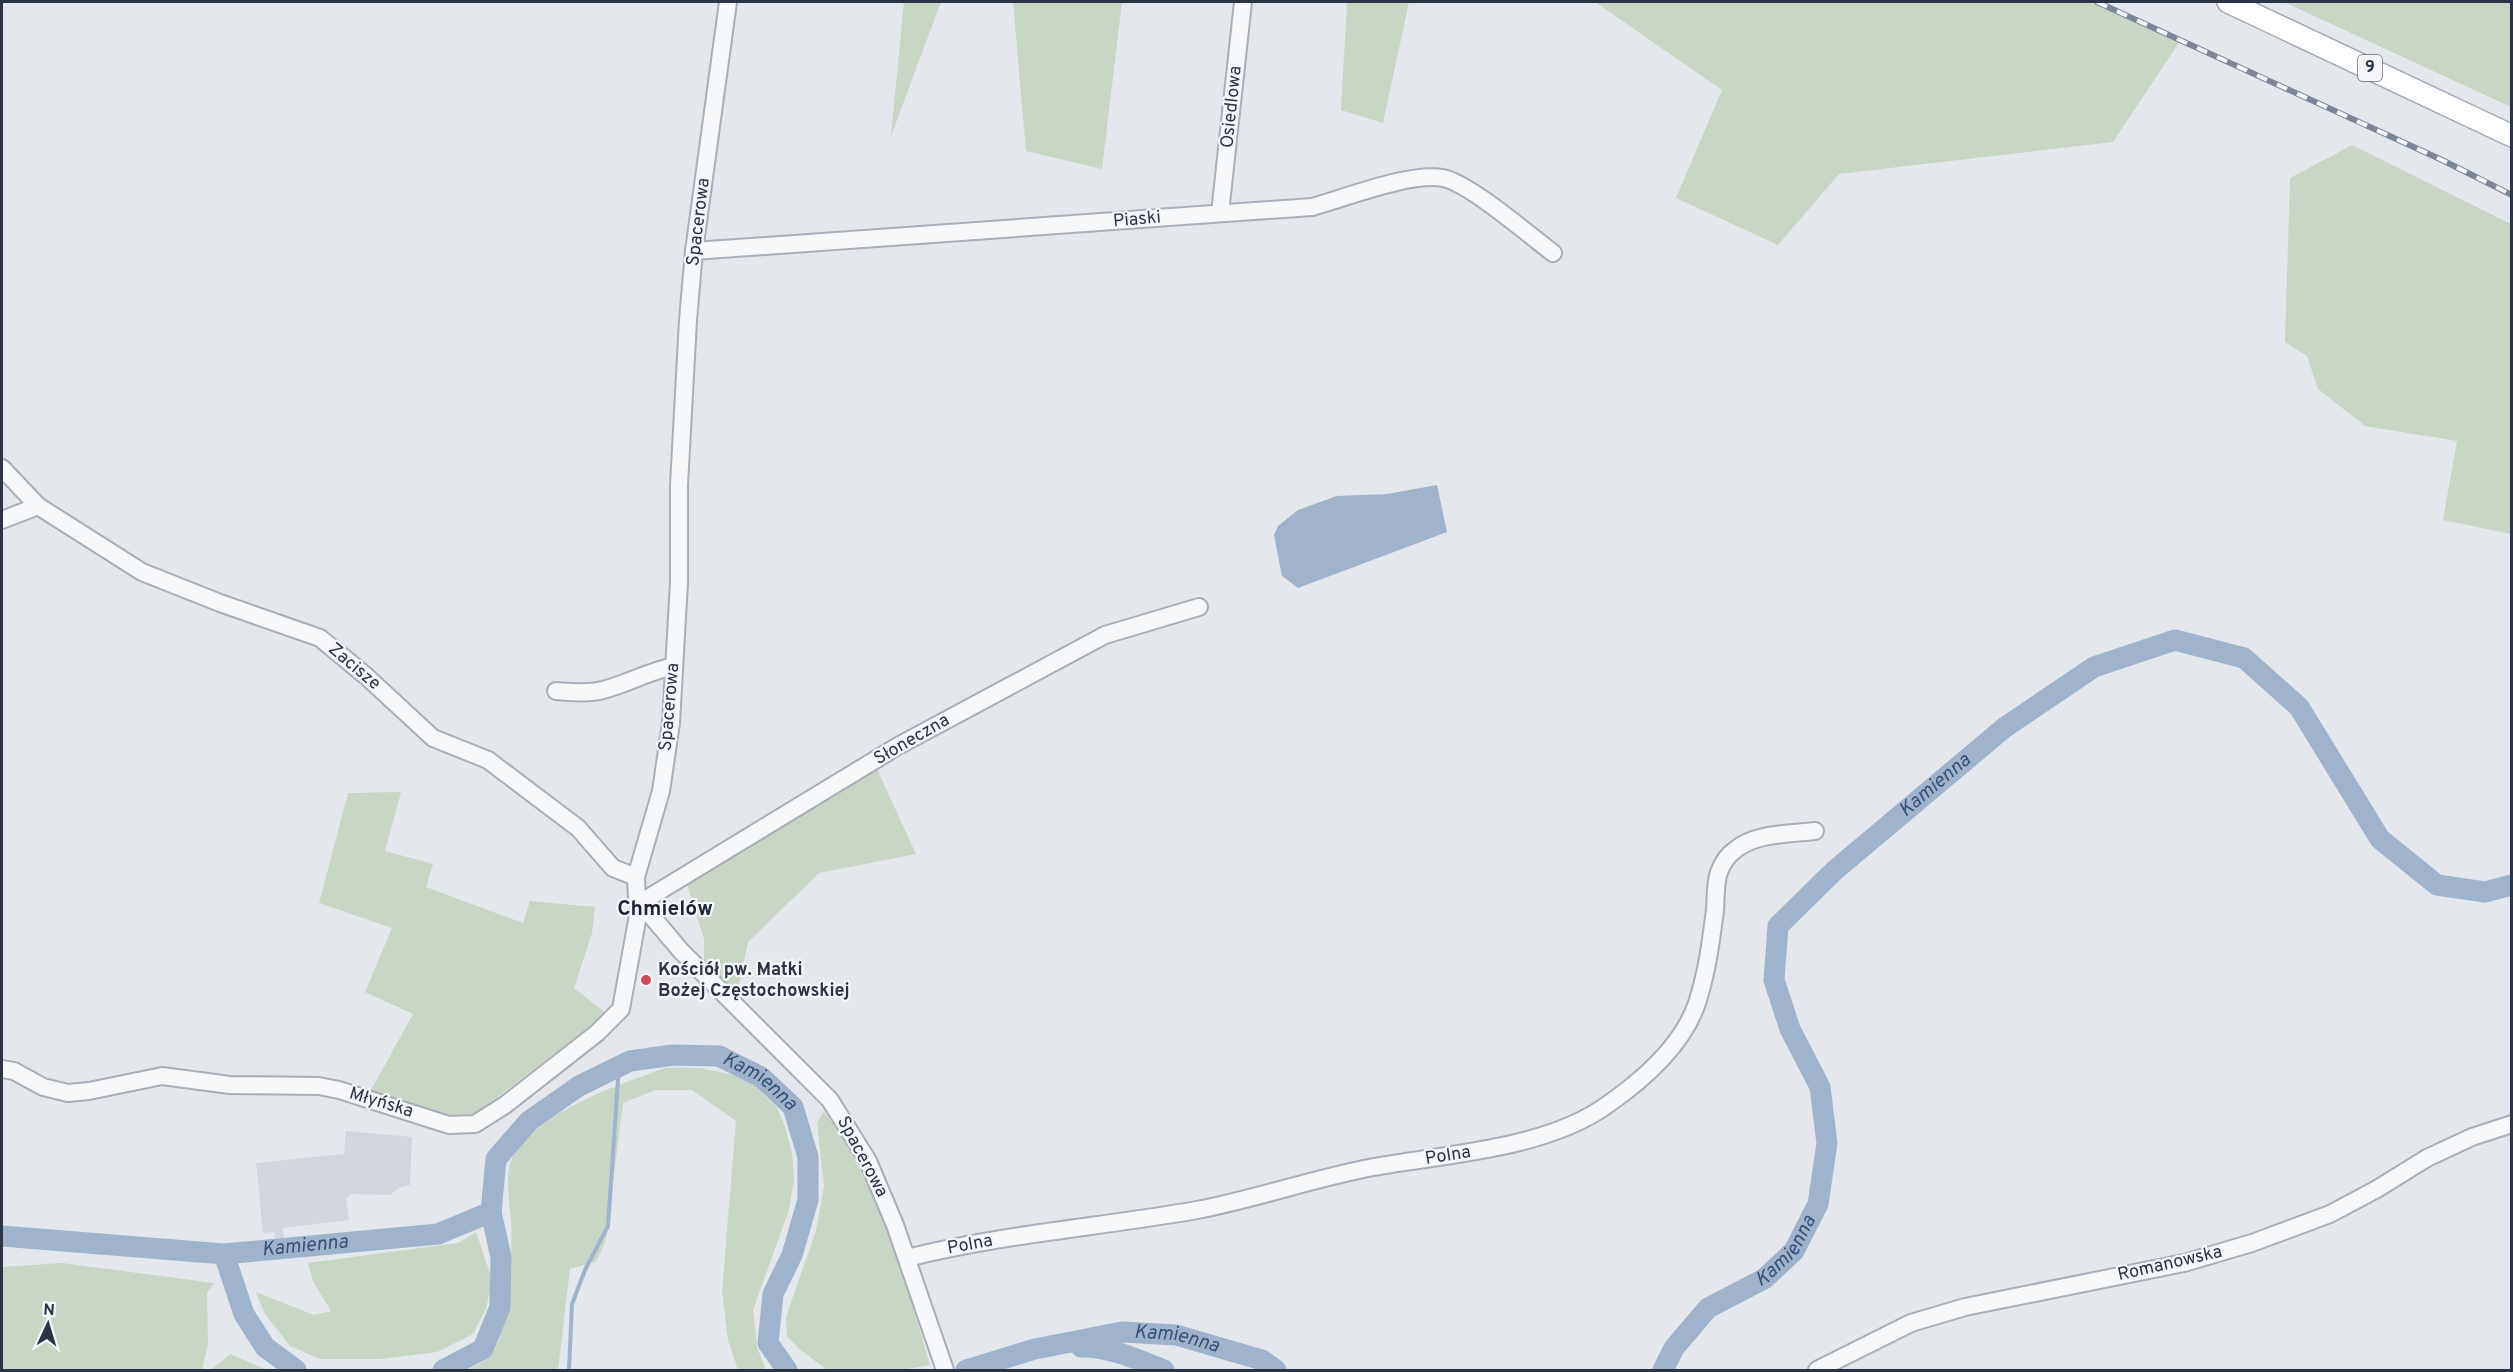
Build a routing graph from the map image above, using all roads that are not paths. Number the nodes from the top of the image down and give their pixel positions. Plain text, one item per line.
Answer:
1 (728, 2) edge
2 (1243, 2) edge
3 (2228, 2) edge
4 (2511, 136) edge
5 (1220, 213) junction
6 (694, 251) junction
7 (1554, 254) dead end
8 (2, 468) edge
9 (38, 506) junction
10 (2, 520) edge
11 (1198, 608) dead end
12 (674, 666) junction
13 (556, 691) dead end
14 (1815, 831) dead end
15 (636, 877) junction
16 (640, 904) junction
17 (2, 1069) edge
18 (2511, 1124) edge
19 (907, 1258) junction
20 (945, 1371) edge
21 (1817, 1371) edge

1 - 6 street, Spacerowa
2 - 5 street, Osiedlowa
3 - 4 main road, 9
5 - 6 street, Piaski
5 - 7 street, Piaski
6 - 12 street, Spacerowa
8 - 9 street, Zacisze
9 - 10 street
9 - 15 street, Zacisze
11 - 16 street, Słoneczna
12 - 13 street
12 - 15 street, Spacerowa
14 - 19 street, Polna
15 - 16 street, Spacerowa
16 - 17 street, Młyńska
16 - 19 street, Spacerowa
18 - 21 street, Romanowska
19 - 20 street, Spacerowa

